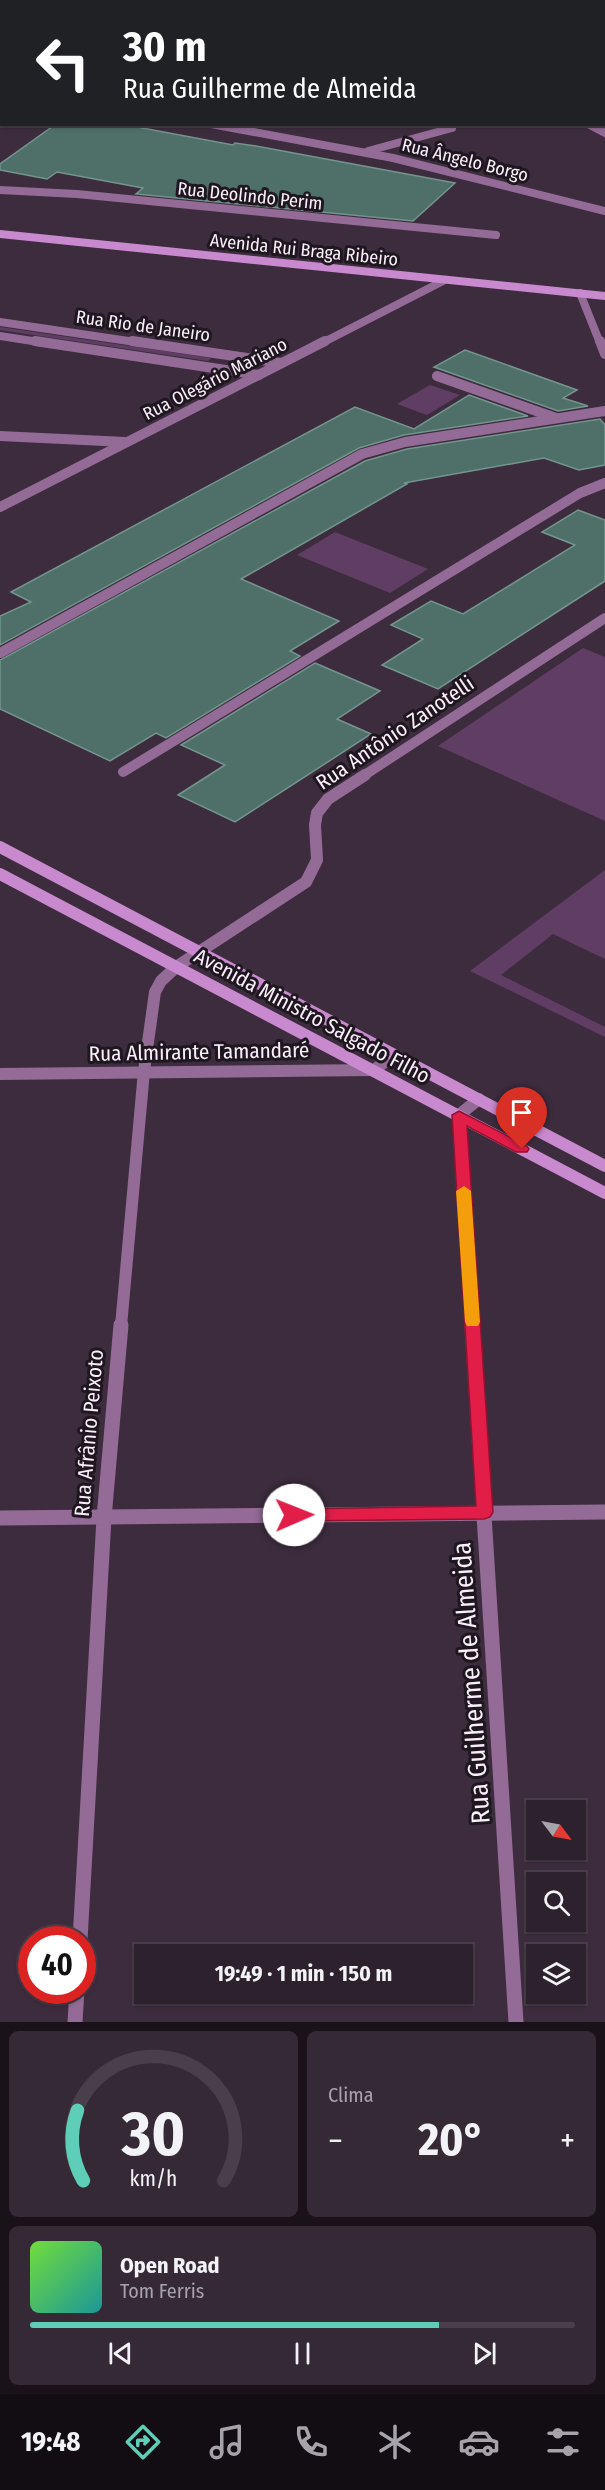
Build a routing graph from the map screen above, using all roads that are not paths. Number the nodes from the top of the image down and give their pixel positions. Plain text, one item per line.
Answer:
1 (222, 126) edge
2 (452, 128) dead end
3 (364, 152) junction
4 (0, 190) edge
5 (605, 211) edge
6 (0, 234) edge
7 (496, 235) dead end
8 (445, 279) junction
9 (580, 293) junction
10 (605, 296) edge
11 (0, 322) edge
12 (0, 336) edge
13 (605, 354) edge
14 (281, 363) junction
15 (259, 375) junction
16 (437, 376) dead end
17 (605, 411) edge
18 (557, 419) junction
19 (0, 436) edge
20 (127, 442) junction
21 (605, 483) edge
22 (0, 507) edge
23 (605, 618) edge
24 (0, 653) edge
25 (123, 772) dead end
26 (0, 847) edge
27 (0, 874) edge
28 (198, 951) junction
29 (176, 967) junction
30 (394, 1055) junction
31 (374, 1070) junction
32 (144, 1071) junction
33 (0, 1074) edge
34 (479, 1099) junction
35 (459, 1115) junction
36 (605, 1166) edge
37 (605, 1193) edge
38 (484, 1512) junction
39 (605, 1512) edge
40 (0, 1518) edge
41 (104, 1518) junction
42 (81, 1926) edge
43 (76, 2004) edge
44 (75, 2022) edge
45 (516, 2022) edge

1 - 3 street, Rua Ângelo Borgo
2 - 3 street
3 - 5 street, Rua Ângelo Borgo
4 - 7 street, Rua Deolindo Perim
6 - 8 main road, Avenida Rui Braga Ribeiro
8 - 9 main road, Avenida Rui Braga Ribeiro
8 - 14 street, Rua Olegário Mariano
9 - 10 main road, Avenida Rui Braga Ribeiro
9 - 13 street
11 - 14 street, Rua Rio de Janeiro
12 - 15 street, Rua Rio de Janeiro
14 - 15 street, Rua Olegário Mariano
15 - 20 street, Rua Olegário Mariano
16 - 18 street
17 - 18 street
18 - 24 street
19 - 20 street
20 - 22 street, Rua Olegário Mariano
21 - 25 street
23 - 28 street, Rua Antônio Zanotelli
26 - 28 main road, Avenida Ministro Salgado Filho
27 - 29 main road, Avenida Ministro Salgado Filho
28 - 29 street, Rua Afrânio Peixoto
28 - 30 main road, Avenida Ministro Salgado Filho
29 - 31 main road, Avenida Ministro Salgado Filho
29 - 32 street, Rua Afrânio Peixoto
30 - 31 street
30 - 34 main road, Avenida Ministro Salgado Filho
31 - 32 street, Rua Almirante Tamandaré
31 - 35 main road, Avenida Ministro Salgado Filho
32 - 33 street, Rua Almirante Tamandaré
32 - 41 street, Rua Afrânio Peixoto
34 - 35 street
34 - 36 main road, Avenida Ministro Salgado Filho
35 - 37 main road, Avenida Ministro Salgado Filho
35 - 38 street, Rua Guilherme de Almeida
38 - 39 street
38 - 41 street
38 - 45 street, Rua Guilherme de Almeida
40 - 41 street
41 - 42 street, Rua Afrânio Peixoto
43 - 44 street

